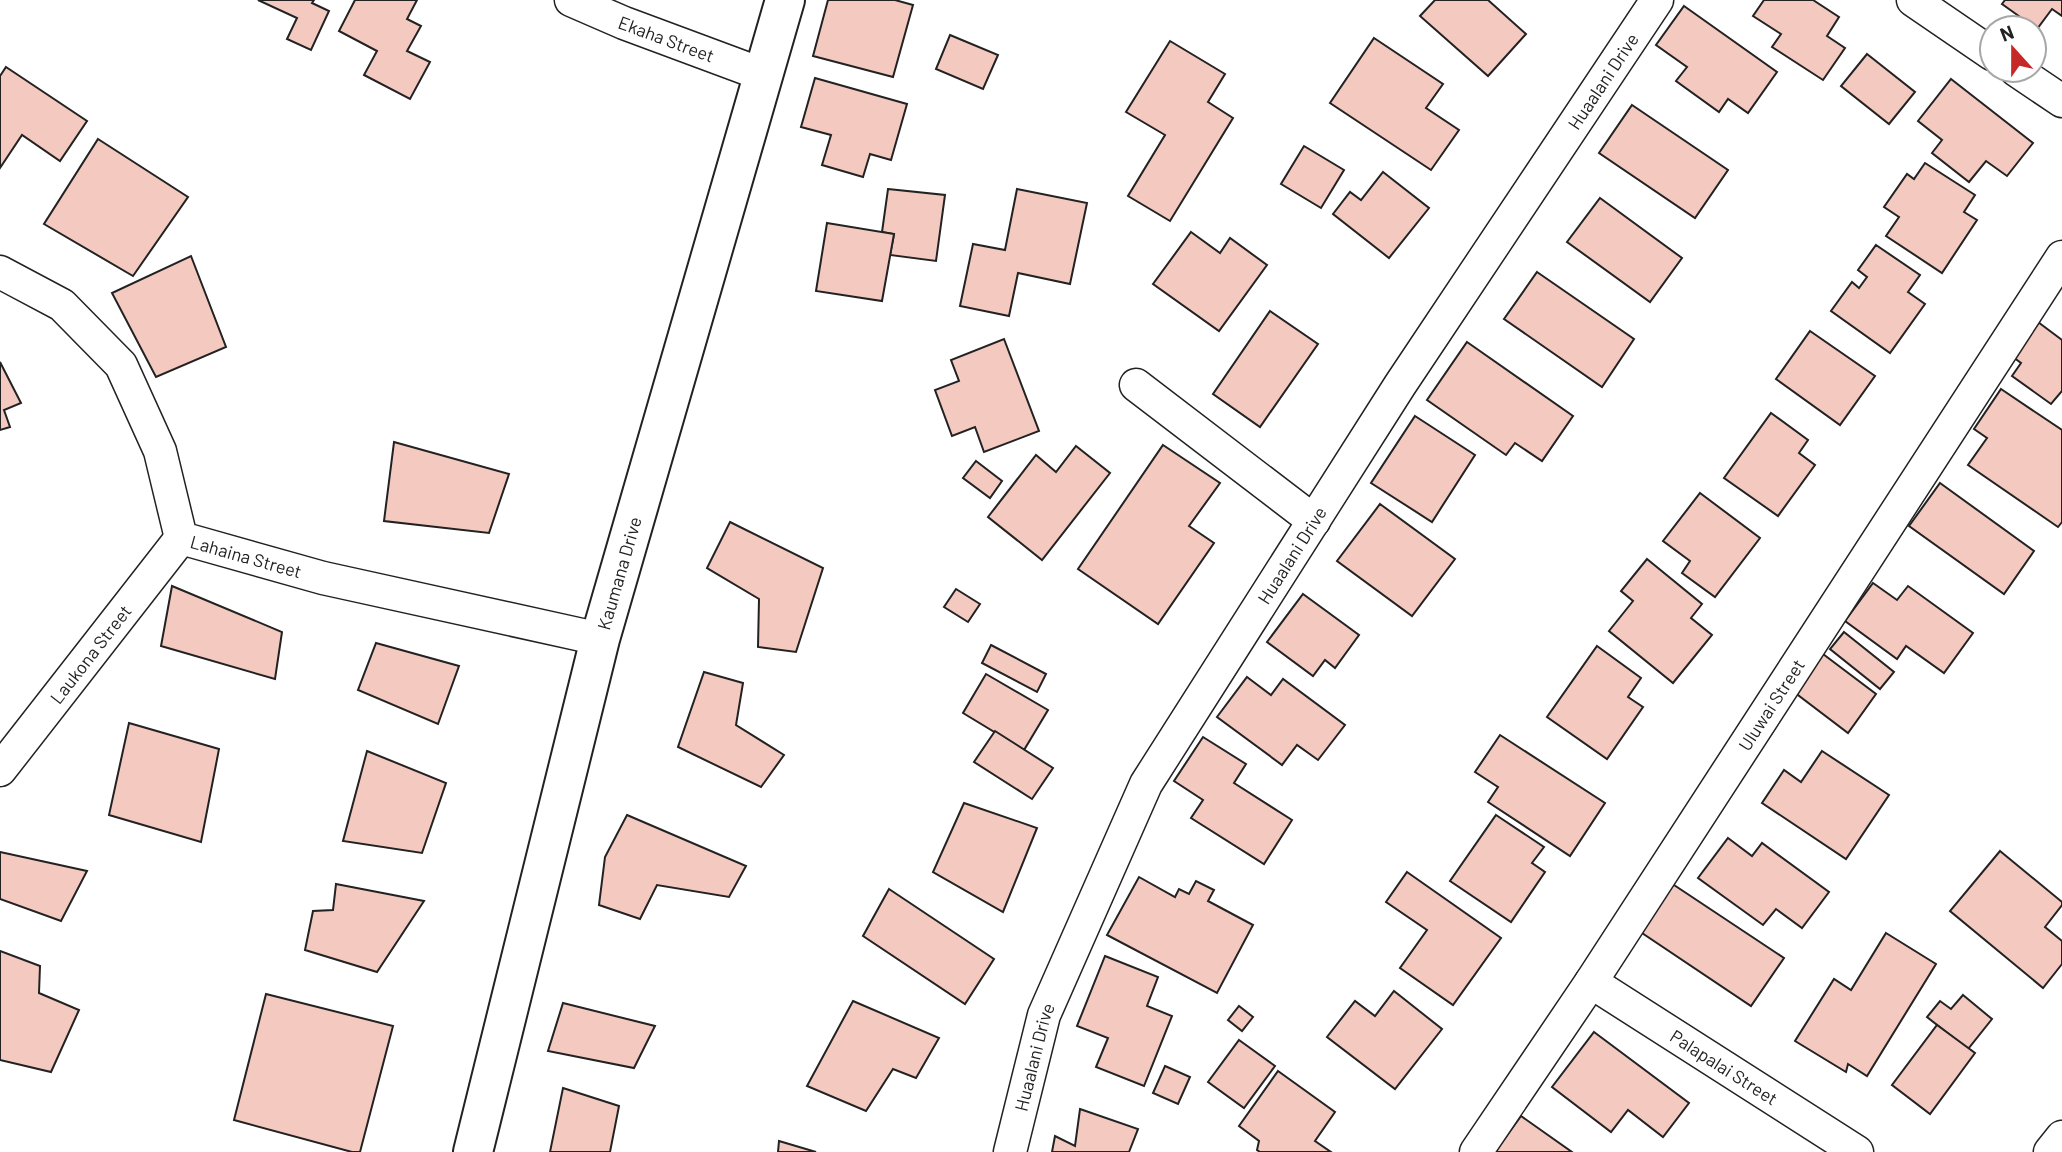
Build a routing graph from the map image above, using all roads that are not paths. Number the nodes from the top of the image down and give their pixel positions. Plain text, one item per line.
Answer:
1 (571, 0) edge
2 (785, 0) edge
3 (1657, 0) edge
4 (1913, 0) edge
5 (1978, 44) edge
6 (764, 75) junction
7 (2037, 84) edge
8 (2062, 101) edge
9 (2062, 257) edge
10 (0, 272) edge
11 (1136, 384) dead end
12 (1314, 521) junction
13 (181, 538) junction
14 (600, 639) junction
15 (0, 770) edge
16 (1591, 982) junction
17 (2062, 1136) edge
18 (472, 1152) edge
19 (1010, 1152) edge
20 (1476, 1152) edge
21 (1857, 1152) edge
22 (2050, 1152) edge

1 - 6 street, Ekaha Street
2 - 6 street, Kaumana Drive
3 - 12 street, Huaalani Drive
4 - 5 street
6 - 14 street, Kaumana Drive
7 - 8 street
9 - 16 street, Uluwai Street
10 - 13 street, Lahaina Street
11 - 12 street
12 - 19 street, Huaalani Drive
13 - 14 street, Lahaina Street
13 - 15 street, Laukona Street
14 - 18 street, Kaumana Drive
16 - 20 street, Uluwai Street
16 - 21 street, Palapalai Street
17 - 22 street

